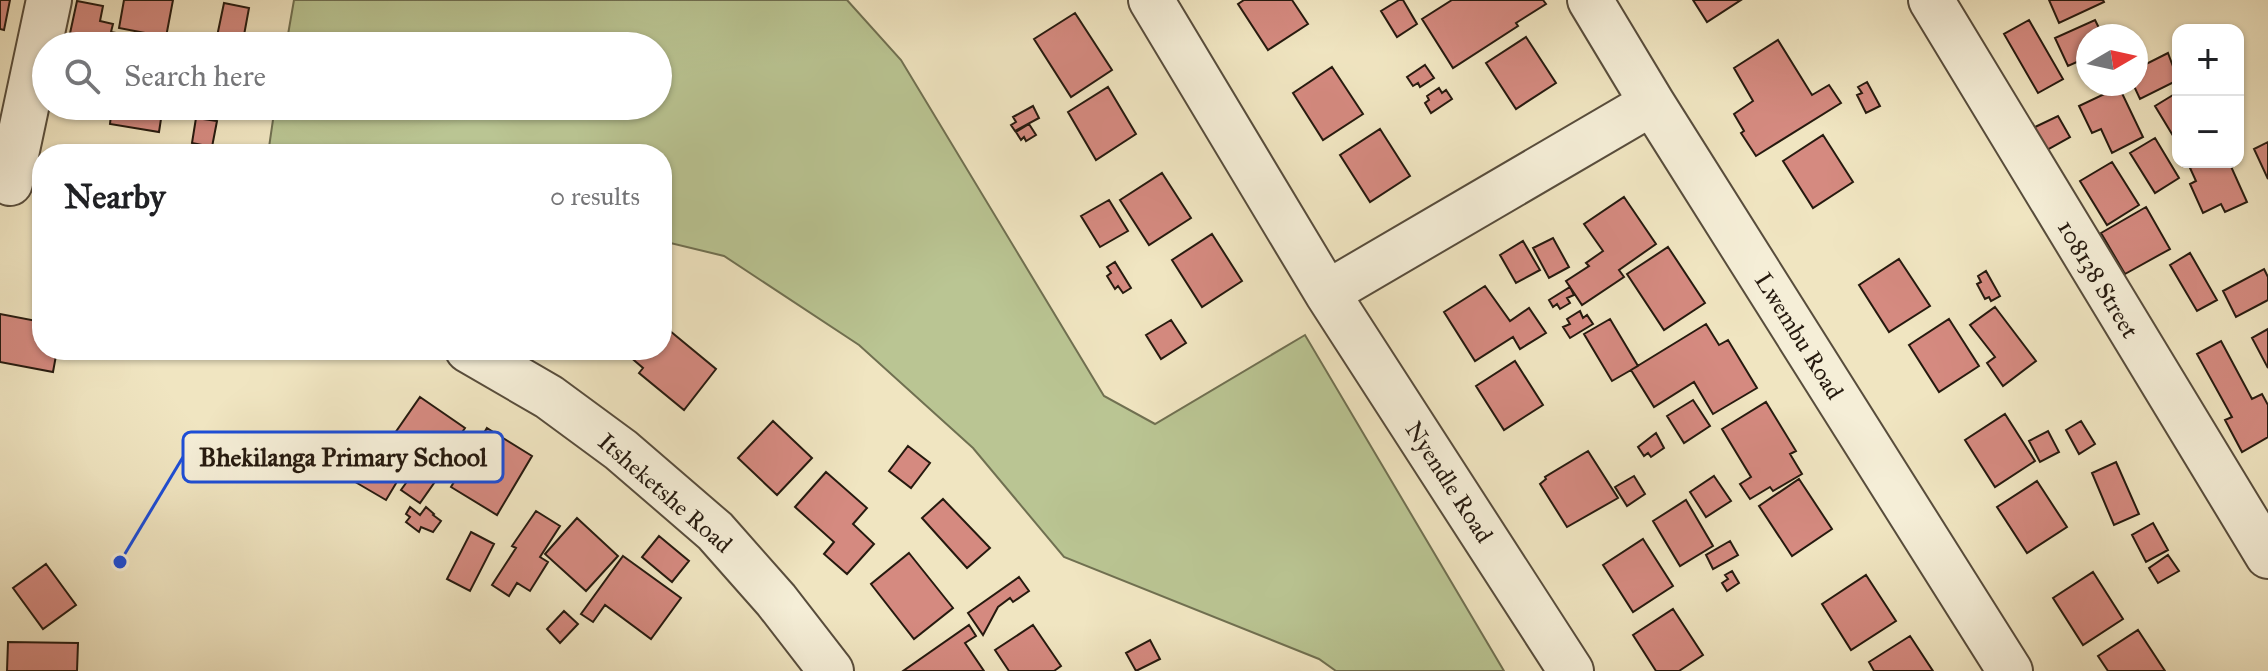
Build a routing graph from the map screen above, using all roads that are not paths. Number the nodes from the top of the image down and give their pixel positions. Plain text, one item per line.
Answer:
1 (49, 0) edge
2 (1151, 0) edge
3 (1590, 0) edge
4 (1931, 0) edge
5 (43, 32) edge
6 (32, 99) edge
7 (1652, 103) junction
8 (17, 186) edge
9 (1327, 293) junction
10 (485, 360) edge
11 (2268, 556) edge
12 (831, 671) edge
13 (1571, 671) edge
14 (2010, 671) edge

1 - 5 street
2 - 9 street, Nyendle Road
3 - 7 street, Lwembu Road
4 - 11 street, 108138 Street
6 - 8 street
7 - 9 street
7 - 14 street, Lwembu Road
9 - 13 street, Nyendle Road
10 - 12 street, Itsheketshe Road

